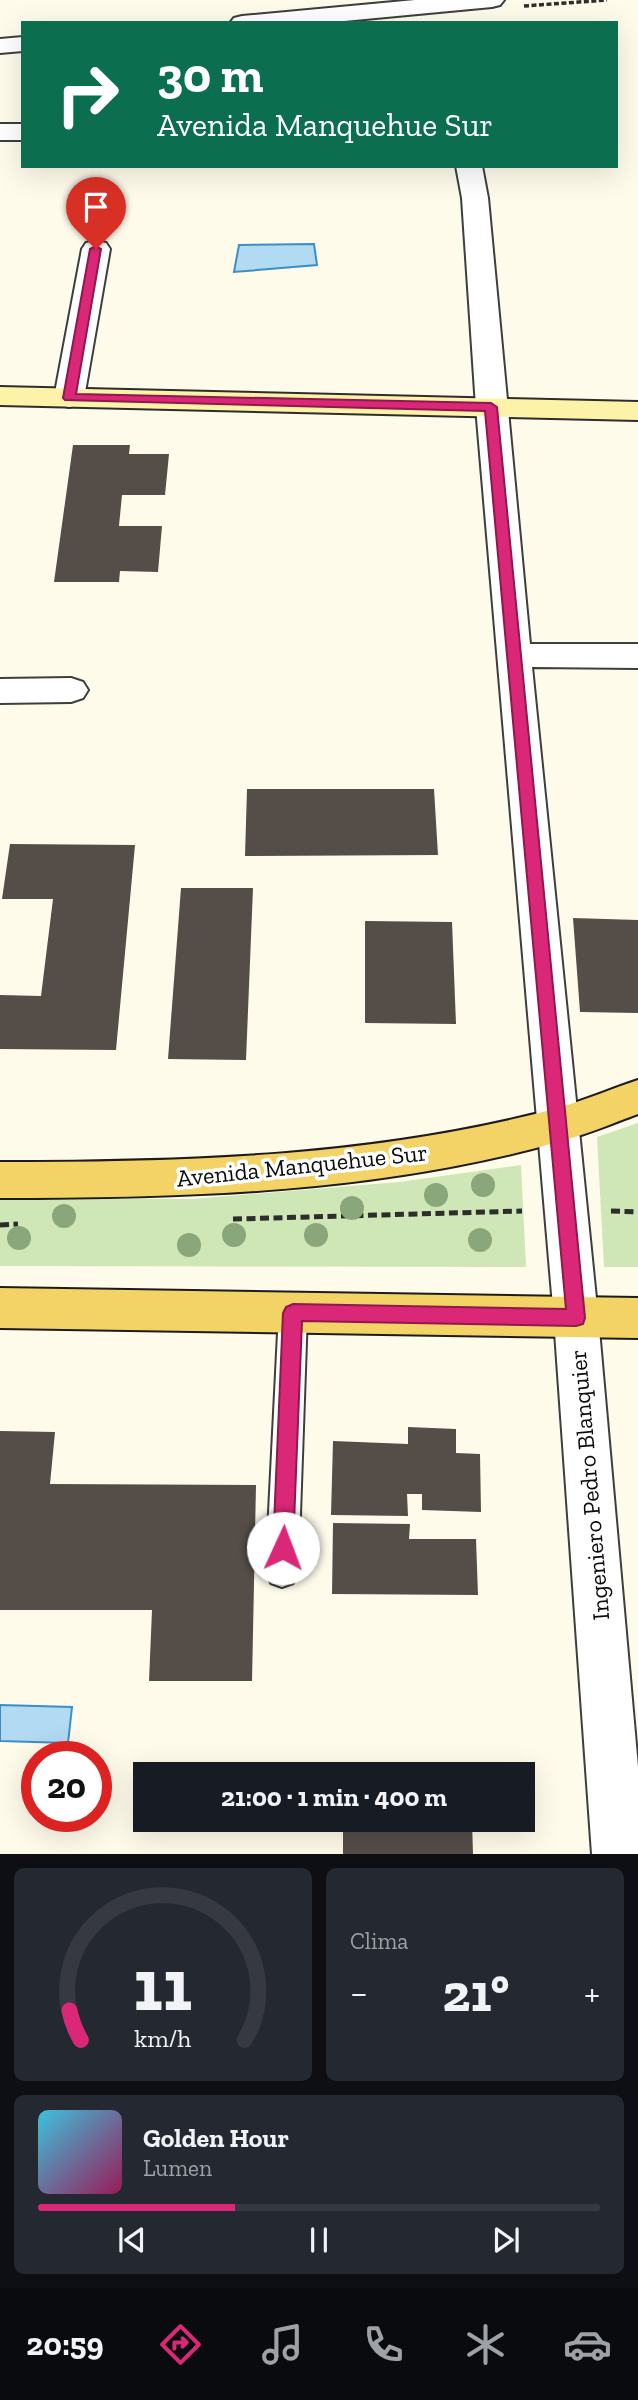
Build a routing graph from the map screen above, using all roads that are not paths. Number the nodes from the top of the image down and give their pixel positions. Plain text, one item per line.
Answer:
1 (492, 0) edge
2 (461, 1) edge
3 (412, 15) edge
4 (284, 21) edge
5 (21, 44) edge
6 (0, 46) edge
7 (0, 132) edge
8 (21, 132) edge
9 (469, 168) edge
10 (96, 249) dead end
11 (0, 396) edge
12 (69, 398) junction
13 (491, 407) junction
14 (638, 411) edge
15 (514, 655) junction
16 (638, 656) edge
17 (71, 690) dead end
18 (0, 691) edge
19 (638, 1097) edge
20 (558, 1125) junction
21 (0, 1180) edge
22 (0, 1308) edge
23 (293, 1313) junction
24 (576, 1318) junction
25 (638, 1318) edge
26 (282, 1573) dead end
27 (625, 1851) edge

1 - 2 street
2 - 3 street
3 - 4 street
5 - 6 street
7 - 8 street
9 - 13 street, Ingeniero Pedro Blanquier
10 - 12 street
11 - 12 main road
12 - 13 main road
13 - 14 main road
13 - 15 street, Ingeniero Pedro Blanquier
15 - 16 street
15 - 20 street, Ingeniero Pedro Blanquier
17 - 18 street
19 - 20 main road, Avenida Manquehue Sur
20 - 21 main road, Avenida Manquehue Sur
20 - 24 street, Ingeniero Pedro Blanquier
22 - 23 main road
23 - 24 main road
23 - 26 lane
24 - 25 main road
24 - 27 street, Ingeniero Pedro Blanquier

